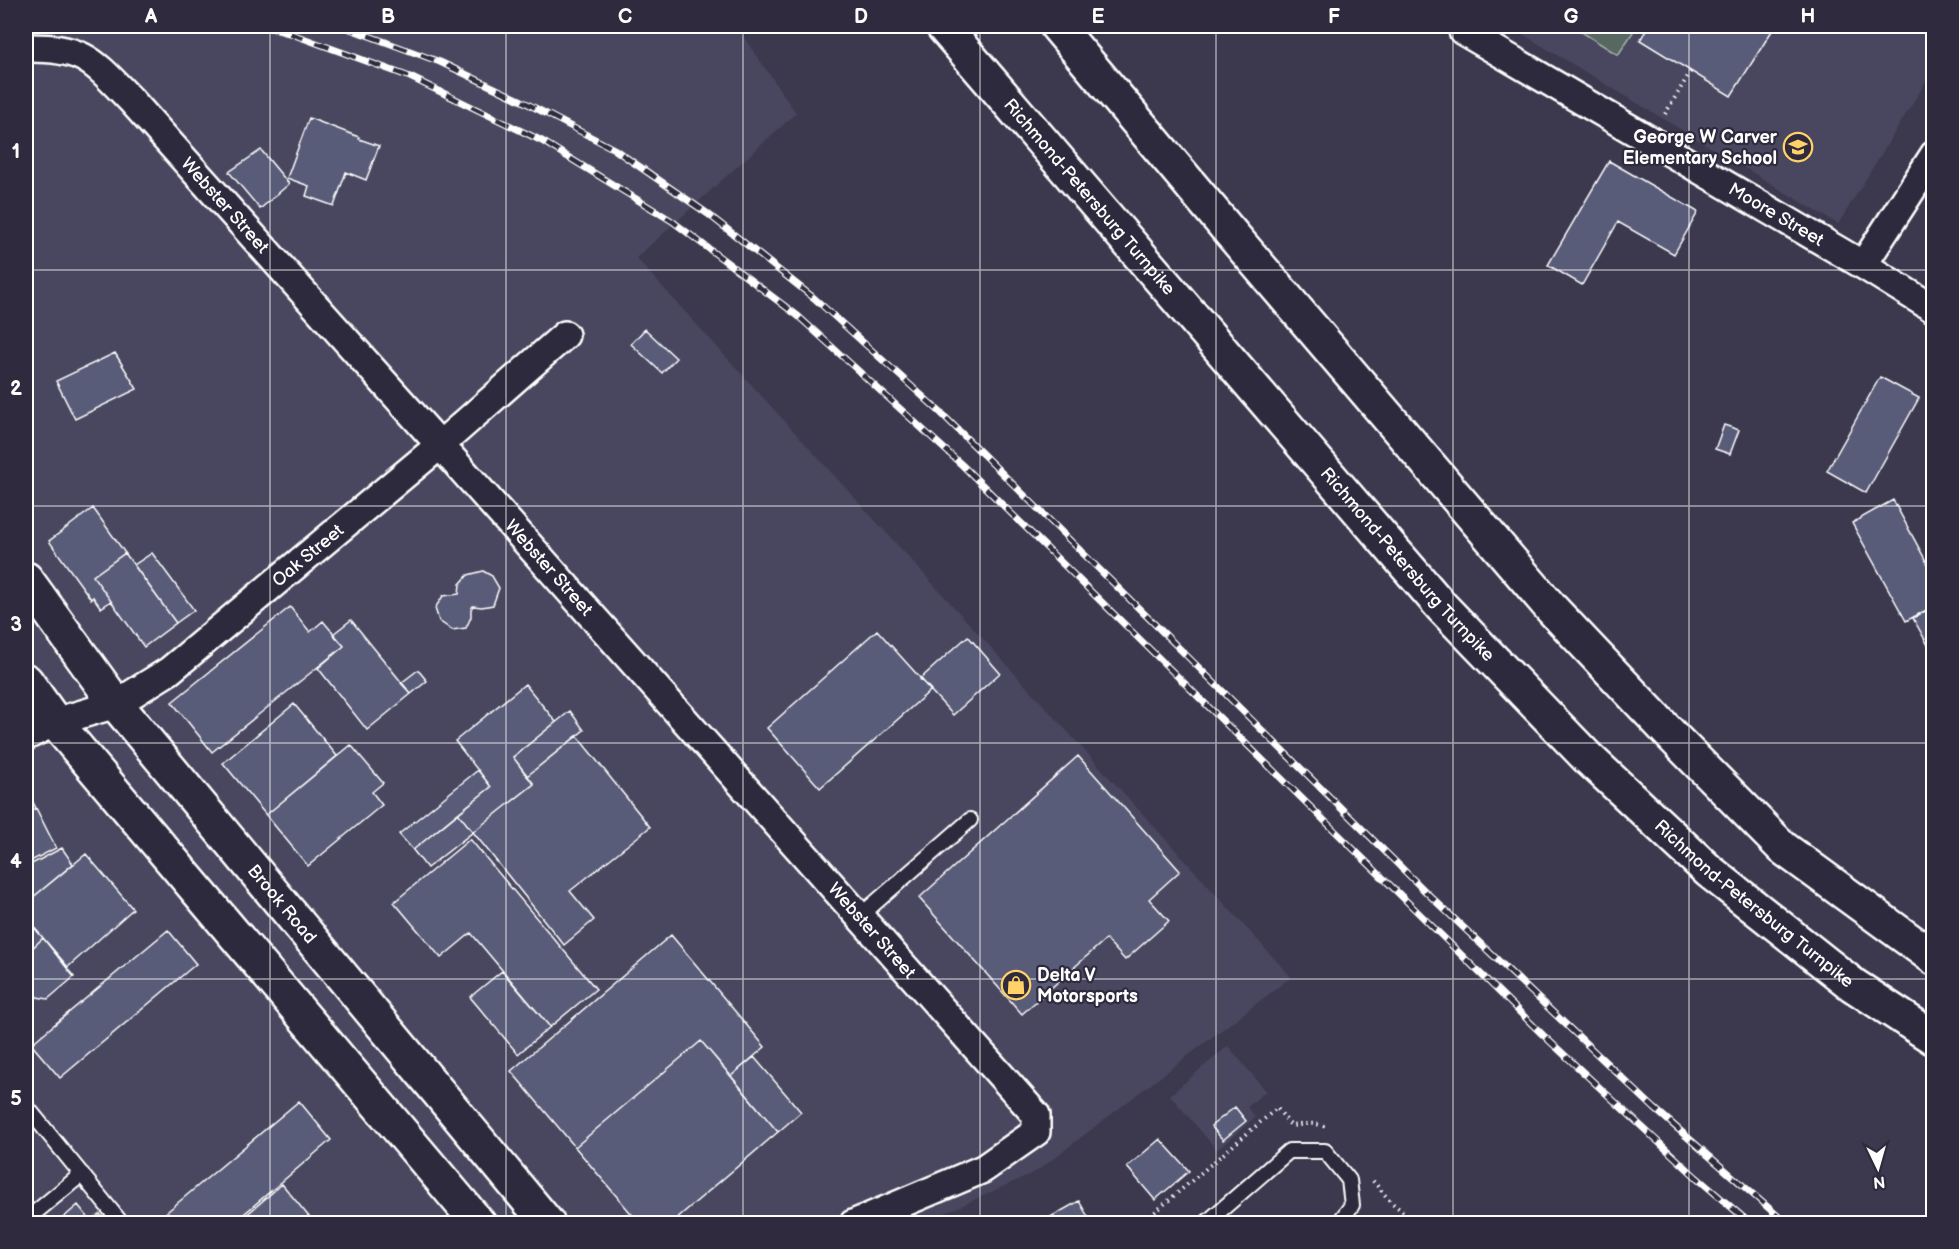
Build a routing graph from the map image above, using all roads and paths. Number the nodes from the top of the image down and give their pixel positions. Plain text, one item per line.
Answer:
1 (944, 26) edge
2 (1057, 26) edge
3 (1462, 31) dead end
4 (26, 48) edge
5 (1691, 71) dead end
6 (1667, 111) dead end
7 (1934, 155) edge
8 (1863, 265) junction
9 (1934, 309) edge
10 (565, 335) dead end
11 (440, 445) junction
12 (26, 579) edge
13 (26, 681) edge
14 (116, 704) junction
15 (55, 722) junction
16 (26, 736) edge
17 (970, 819) dead end
18 (860, 916) junction
19 (1934, 958) edge
20 (1934, 1038) edge
21 (26, 1106) edge
22 (82, 1174) junction
23 (26, 1220) edge
24 (122, 1224) edge
25 (479, 1224) edge
26 (548, 1224) edge
27 (853, 1224) edge
28 (1205, 1224) edge
29 (1338, 1224) edge

1 - 20 main road, Richmond-Petersburg Turnpike
2 - 19 main road
3 - 8 street, Moore Street
4 - 11 street, Webster Street
5 - 6 path
7 - 8 street
8 - 9 street, Moore Street
10 - 11 street, Oak Street
11 - 14 street, Oak Street
11 - 18 street, Webster Street
12 - 14 main road, Brook Road
13 - 15 main road
14 - 15 street, Oak Street
14 - 26 main road, Brook Road
15 - 16 street, Oak Street
15 - 25 main road
17 - 18 lane
18 - 27 street, Webster Street
21 - 22 lane
22 - 23 lane
22 - 24 lane
28 - 29 lane

